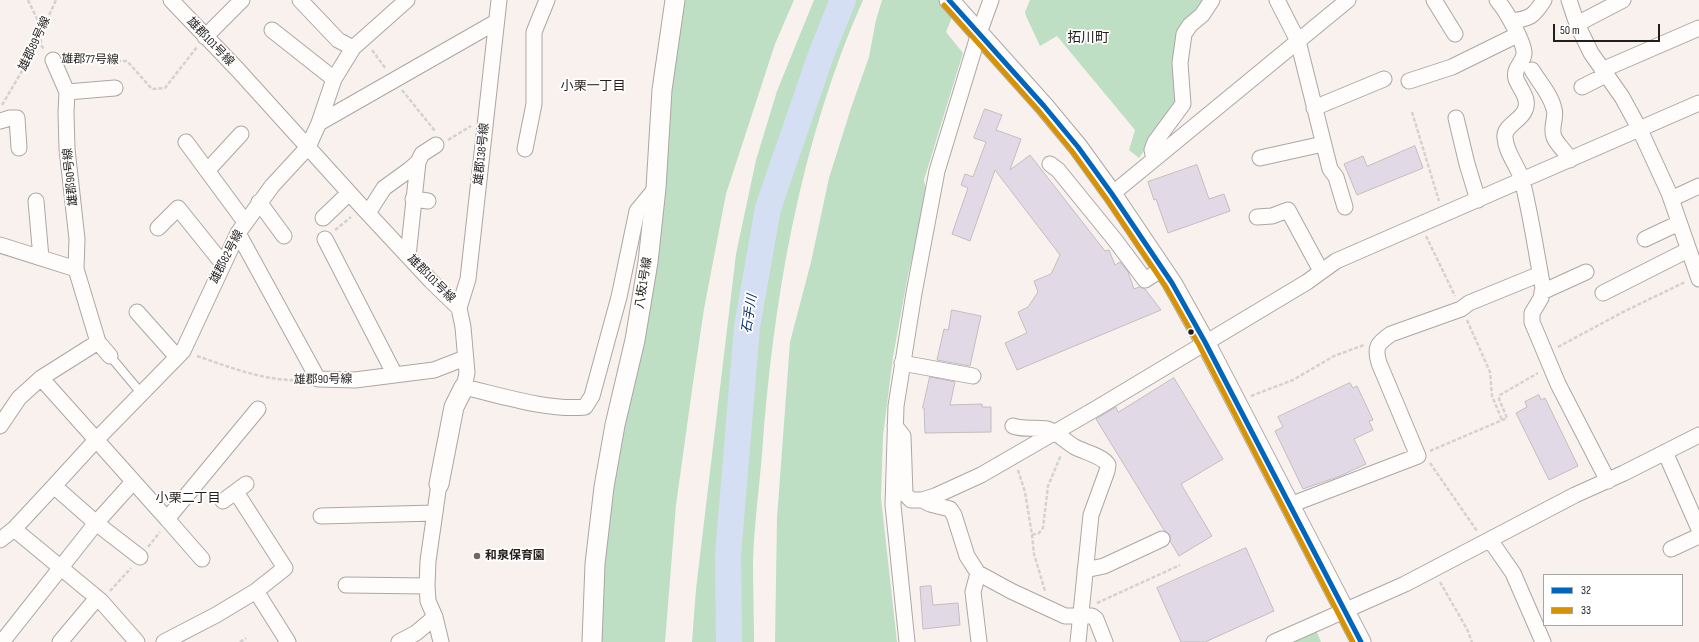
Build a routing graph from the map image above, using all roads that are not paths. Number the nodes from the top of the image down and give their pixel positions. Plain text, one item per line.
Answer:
1 (171, 0) edge
2 (242, 0) edge
3 (300, 0) edge
4 (407, 0) edge
5 (499, 0) edge
6 (547, 0) edge
7 (675, 0) edge
8 (949, 0) edge
9 (991, 0) edge
10 (1212, 0) edge
11 (1276, 0) edge
12 (1348, 0) edge
13 (1434, 0) edge
14 (1497, 0) edge
15 (1544, 0) edge
16 (1569, 0) edge
17 (1623, 0) edge
18 (496, 22) junction
19 (1577, 24) junction
20 (1514, 28) junction
21 (1699, 28) edge
22 (272, 30) dead end
23 (979, 33) junction
24 (1455, 34) dead end
25 (205, 37) junction
26 (1298, 41) junction
27 (359, 43) junction
28 (54, 60) road end
29 (1532, 70) dead end
30 (1604, 73) junction
31 (1378, 76) dead end
32 (334, 79) junction
33 (1409, 81) dead end
34 (1582, 87) dead end
35 (115, 88) dead end
36 (67, 92) junction
37 (1699, 103) edge
38 (1314, 108) junction
39 (1456, 118) dead end
40 (0, 121) edge
41 (319, 123) junction
42 (1640, 130) junction
43 (241, 134) dead end
44 (440, 141) road end
45 (186, 142) dead end
46 (1323, 144) junction
47 (308, 146) junction
48 (19, 148) dead end
49 (525, 149) dead end
50 (1260, 158) dead end
51 (1154, 159) junction
52 (1570, 160) junction
53 (418, 162) junction
54 (1050, 164) dead end
55 (207, 171) junction
56 (1522, 181) junction
57 (1699, 186) edge
58 (656, 188) junction
59 (349, 193) junction
60 (1112, 194) junction
61 (413, 199) junction
62 (1671, 199) junction
63 (1478, 200) junction
64 (36, 201) dead end
65 (428, 201) dead end
66 (259, 202) junction
67 (1345, 207) dead end
68 (365, 210) junction
69 (1257, 217) dead end
70 (323, 218) dead end
71 (1680, 223) junction
72 (242, 227) junction
73 (158, 228) dead end
74 (284, 236) dead end
75 (325, 239) road end
76 (1644, 239) dead end
77 (0, 245) edge
78 (1688, 250) junction
79 (408, 256) junction
80 (42, 258) junction
81 (222, 264) junction
82 (76, 269) junction
83 (1162, 269) junction
84 (1321, 271) junction
85 (1586, 272) dead end
86 (1540, 274) junction
87 (1698, 278) edge
88 (1542, 292) junction
89 (1603, 293) dead end
90 (459, 308) junction
91 (137, 312) dead end
92 (98, 342) junction
93 (1205, 342) junction
94 (180, 354) junction
95 (110, 356) joint
96 (465, 358) junction
97 (902, 363) junction
98 (395, 375) junction
99 (973, 376) dead end
100 (41, 378) junction
101 (464, 387) junction
102 (141, 393) junction
103 (258, 409) dead end
104 (0, 426) edge
105 (895, 426) junction
106 (1012, 426) dead end
107 (1699, 435) edge
108 (1060, 437) junction
109 (97, 439) junction
110 (1665, 452) junction
111 (1608, 481) junction
112 (133, 482) junction
113 (439, 484) joint
114 (54, 486) junction
115 (922, 500) junction
116 (223, 501) dead end
117 (1290, 505) junction
118 (435, 512) junction
119 (321, 516) dead end
120 (167, 519) junction
121 (96, 523) junction
122 (14, 529) junction
123 (1699, 529) edge
124 (1699, 536) edge
125 (1162, 539) dead end
126 (0, 540) edge
127 (1487, 541) junction
128 (1671, 549) dead end
129 (140, 558) dead end
130 (202, 559) dead end
131 (60, 567) junction
132 (1085, 570) junction
133 (978, 573) junction
134 (346, 585) dead end
135 (427, 586) junction
136 (256, 591) junction
137 (97, 598) junction
138 (1344, 611) junction
139 (1081, 614) junction
140 (435, 617) junction
141 (591, 640) edge
142 (64, 641) edge
143 (2, 642) edge
144 (137, 642) edge
145 (164, 642) edge
146 (288, 642) edge
147 (399, 642) edge
148 (422, 642) edge
149 (441, 642) edge
150 (906, 642) edge
151 (979, 642) edge
152 (1078, 642) edge
153 (1105, 642) edge
154 (1274, 642) edge
155 (1361, 642) edge
156 (1543, 642) edge

1 - 25 street, 雄郡101号線
2 - 25 street
3 - 27 street
4 - 27 street, 雄郡82号線
5 - 18 street, 雄郡138号線
6 - 49 street
7 - 58 street, 八坂1号線
8 - 23 street
9 - 23 street
10 - 51 street
11 - 26 street
12 - 26 street
13 - 24 street
14 - 20 street
15 - 20 street
16 - 19 street
17 - 19 street
18 - 41 street
18 - 90 street, 雄郡138号線
19 - 30 street
20 - 33 street
20 - 56 street
21 - 30 street
22 - 32 street
23 - 60 street
23 - 97 street
25 - 47 street, 雄郡101号線
26 - 38 street
26 - 51 street
27 - 32 street, 雄郡82号線
28 - 36 street, 雄郡90号線
29 - 52 street
30 - 34 street
30 - 42 street
31 - 38 street
32 - 41 street, 雄郡82号線
35 - 36 street
36 - 82 street, 雄郡90号線
37 - 42 street
38 - 46 street
39 - 63 street
40 - 48 street
41 - 47 street, 雄郡82号線
42 - 52 street
42 - 62 street
43 - 55 street
44 - 53 street
45 - 55 street
46 - 50 street
46 - 67 street
47 - 59 street, 雄郡101号線
47 - 66 street, 雄郡82号線
51 - 60 street
52 - 56 street
53 - 61 street
53 - 68 street
54 - 83 street
55 - 72 street
56 - 63 street
56 - 86 street
57 - 62 street
58 - 101 street
58 - 141 street, 八坂1号線
59 - 68 street, 雄郡101号線
59 - 70 street
60 - 83 street
61 - 65 street
61 - 79 street
62 - 71 street
63 - 84 street
64 - 80 street
66 - 72 street, 雄郡82号線
66 - 74 street
68 - 79 street, 雄郡101号線
69 - 84 street
71 - 76 street
71 - 78 street
72 - 81 street, 雄郡82号線
72 - 98 street, 雄郡90号線
73 - 81 street
75 - 98 street
77 - 80 street
78 - 87 street
78 - 89 street
79 - 90 street, 雄郡101号線
80 - 82 street
81 - 94 street, 雄郡82号線
82 - 92 street, 雄郡90号線
83 - 93 street
84 - 93 street
85 - 88 street
86 - 88 street
86 - 117 street
88 - 111 street
90 - 96 street, 雄郡101号線
91 - 94 street
92 - 95 street, 雄郡90号線
92 - 100 street
93 - 108 street
93 - 117 street
94 - 102 street, 雄郡82号線
95 - 102 lane
96 - 98 street, 雄郡90号線
96 - 101 street, 雄郡101号線
97 - 99 street
97 - 105 street
100 - 104 street
100 - 109 street
101 - 113 street
102 - 109 street, 雄郡82号線
103 - 120 street
105 - 115 street
105 - 150 street
106 - 108 street
107 - 110 street
108 - 115 street
108 - 132 street
109 - 112 street
109 - 114 street, 雄郡82号線
110 - 111 street
110 - 123 street
111 - 127 street
112 - 120 street
112 - 121 street
113 - 118 street
114 - 121 street
114 - 122 street, 雄郡82号線
115 - 133 street
116 - 136 street
117 - 138 street
118 - 119 street
118 - 135 street
120 - 130 street
121 - 129 street
121 - 131 street
122 - 126 street, 雄郡82号線
122 - 131 street
124 - 128 street
125 - 132 street
127 - 138 street
127 - 156 street
131 - 137 street
131 - 143 street
132 - 139 street
133 - 139 street
133 - 151 street
134 - 135 street
135 - 140 street
136 - 145 street
136 - 146 street
137 - 142 street
137 - 144 street
138 - 154 street
138 - 155 street
139 - 152 street
139 - 153 street
140 - 147 street
140 - 148 street
140 - 149 street

